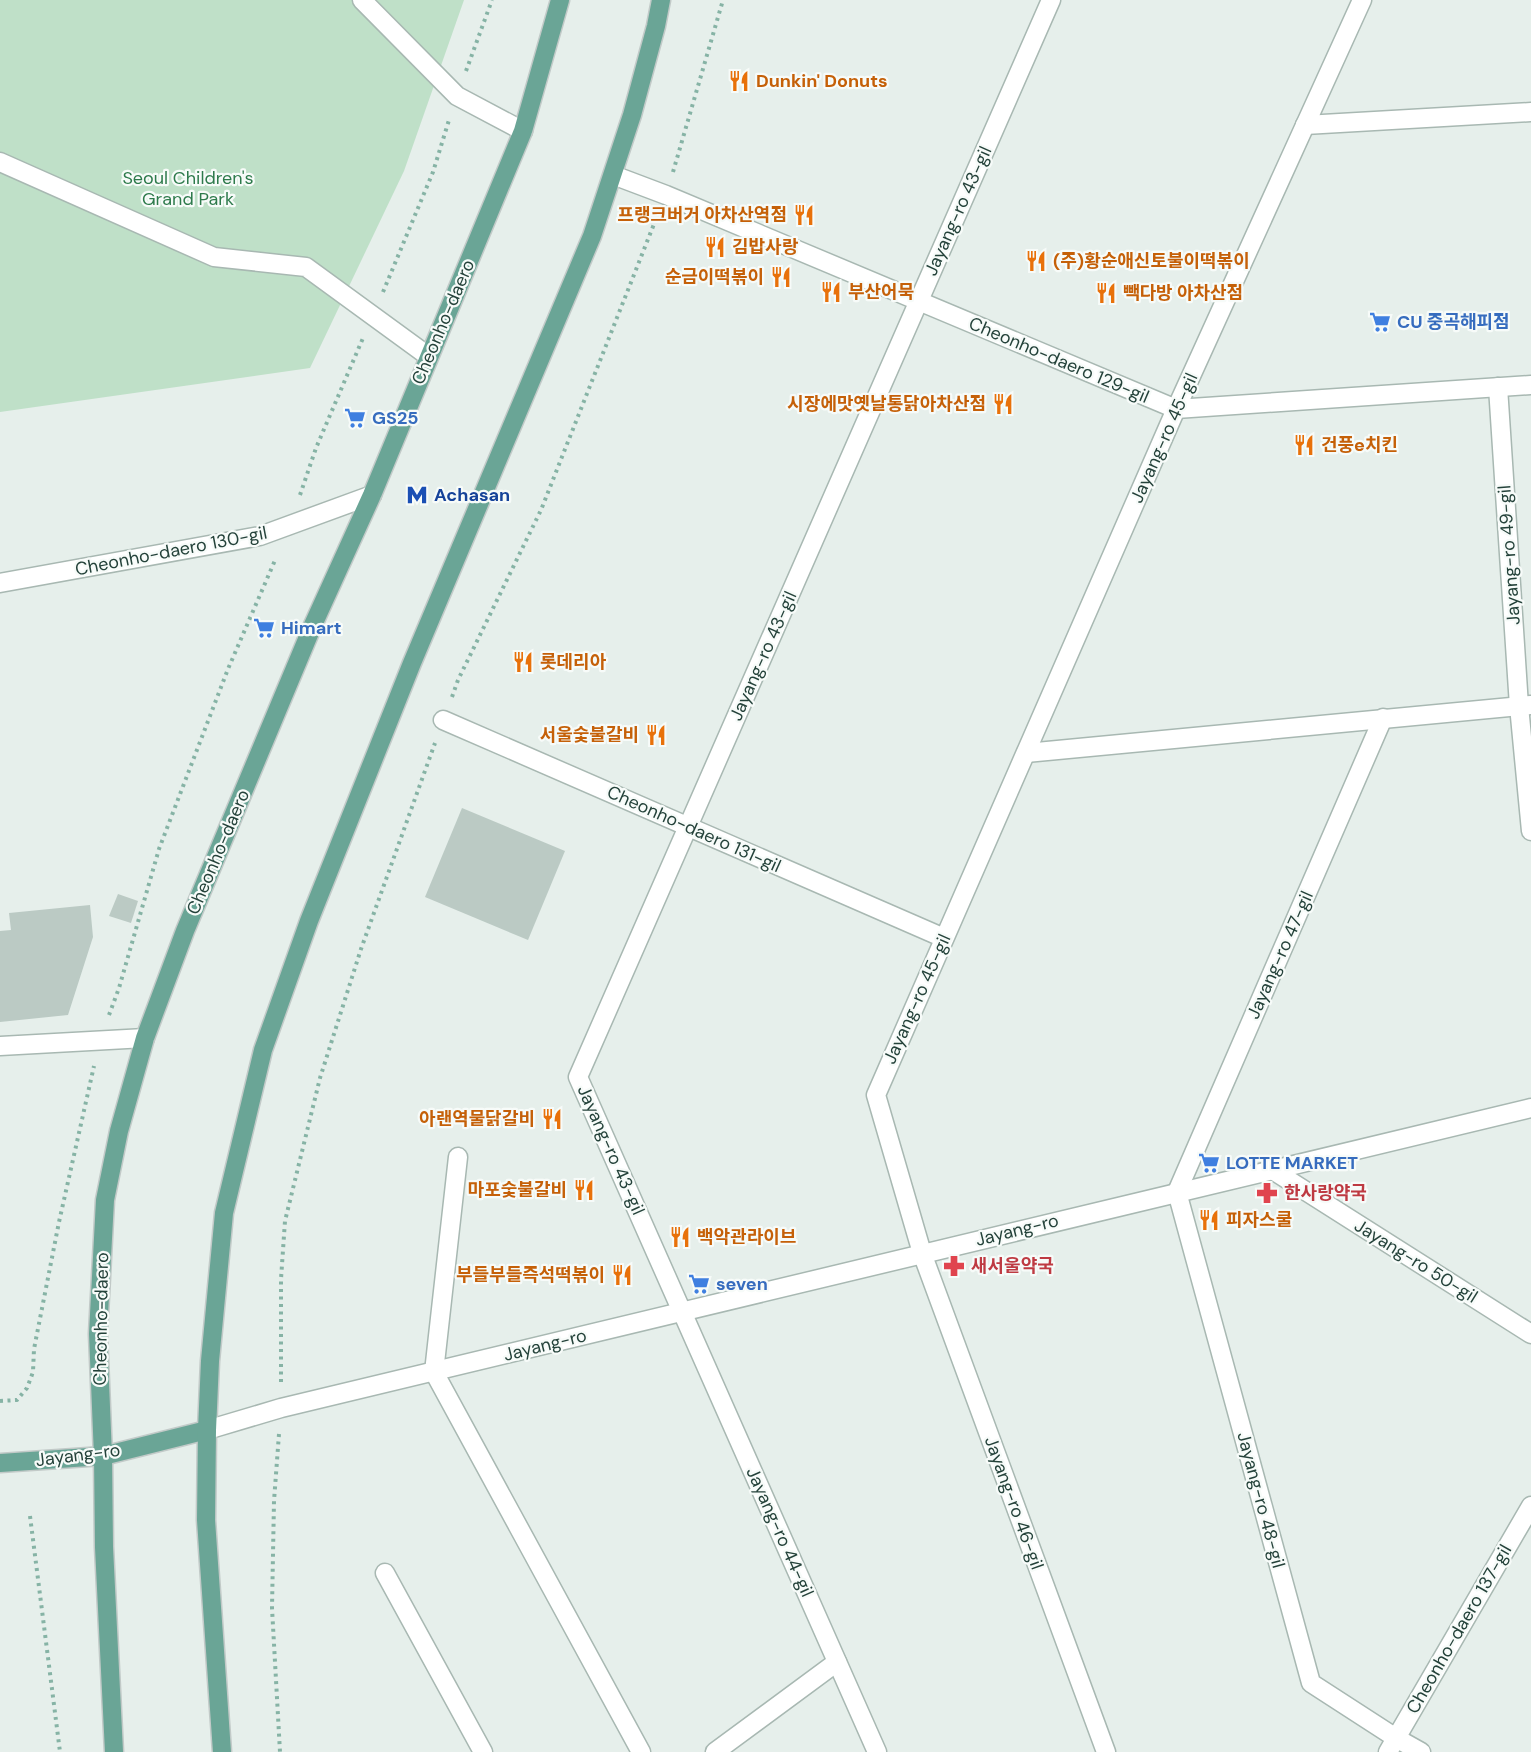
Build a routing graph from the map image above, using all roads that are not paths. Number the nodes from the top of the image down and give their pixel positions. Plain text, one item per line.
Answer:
1 (362, 0) edge
2 (560, 0) edge
3 (661, 0) edge
4 (1051, 0) edge
5 (1362, 0) edge
6 (1531, 112) edge
7 (1305, 125) junction
8 (523, 131) junction
9 (0, 162) edge
10 (613, 175) junction
11 (919, 301) junction
12 (428, 356) junction
13 (1531, 385) edge
14 (1498, 387) junction
15 (1176, 409) junction
16 (372, 495) junction
17 (0, 583) edge
18 (1525, 706) edge
19 (1383, 718) junction
20 (443, 720) road end
21 (1026, 753) junction
22 (688, 826) junction
23 (1531, 831) edge
24 (944, 938) junction
25 (145, 1038) junction
26 (0, 1046) edge
27 (1531, 1108) edge
28 (458, 1157) dead end
29 (1270, 1169) junction
30 (1177, 1192) junction
31 (922, 1253) junction
32 (683, 1312) junction
33 (1531, 1334) edge
34 (434, 1372) junction
35 (207, 1430) junction
36 (103, 1456) junction
37 (0, 1463) edge
38 (1531, 1506) edge
39 (385, 1573) dead end
40 (837, 1662) junction
41 (1392, 1745) edge
42 (114, 1752) edge
43 (222, 1752) edge
44 (483, 1752) edge
45 (641, 1752) edge
46 (715, 1752) edge
47 (877, 1752) edge
48 (1106, 1752) edge
49 (1421, 1752) edge

1 - 8 street
2 - 8 main road, Cheonho-daero
3 - 10 main road
4 - 11 street, Jayang-ro 43-gil
5 - 7 street, Jayang-ro 45-gil
6 - 7 street
7 - 15 street, Jayang-ro 45-gil
8 - 12 main road, Cheonho-daero
9 - 12 street
10 - 11 street, Cheonho-daero 129-gil
10 - 35 main road
11 - 15 street, Cheonho-daero 129-gil
11 - 22 street, Jayang-ro 43-gil
12 - 16 main road, Cheonho-daero
13 - 14 street, Cheonho-daero 129-gil
14 - 15 street, Cheonho-daero 129-gil
14 - 18 street, Jayang-ro 49-gil
15 - 21 street, Jayang-ro 45-gil
16 - 17 street, Cheonho-daero 130-gil
16 - 25 main road, Cheonho-daero
18 - 19 street
18 - 23 street, Jayang-ro 49-gil
19 - 21 street
19 - 30 street, Jayang-ro 47-gil
20 - 22 street, Cheonho-daero 131-gil
21 - 24 street, Jayang-ro 45-gil
22 - 24 street, Cheonho-daero 131-gil
22 - 32 street, Jayang-ro 43-gil
24 - 31 street, Jayang-ro 45-gil
25 - 26 street
25 - 36 main road, Cheonho-daero
27 - 29 street, Jayang-ro
28 - 34 street
29 - 30 street, Jayang-ro
29 - 33 street, Jayang-ro 50-gil
30 - 31 street, Jayang-ro
30 - 41 street, Jayang-ro 48-gil
31 - 32 street, Jayang-ro
31 - 48 street, Jayang-ro 46-gil
32 - 34 street, Jayang-ro
32 - 40 street, Jayang-ro 44-gil
34 - 35 street, Jayang-ro
34 - 45 street
35 - 36 main road, Jayang-ro
35 - 43 main road
36 - 37 main road, Jayang-ro
36 - 42 main road, Cheonho-daero
38 - 41 street, Cheonho-daero 137-gil
39 - 44 street
40 - 46 street
40 - 47 street, Jayang-ro 44-gil
41 - 49 street, Jayang-ro 48-gil

